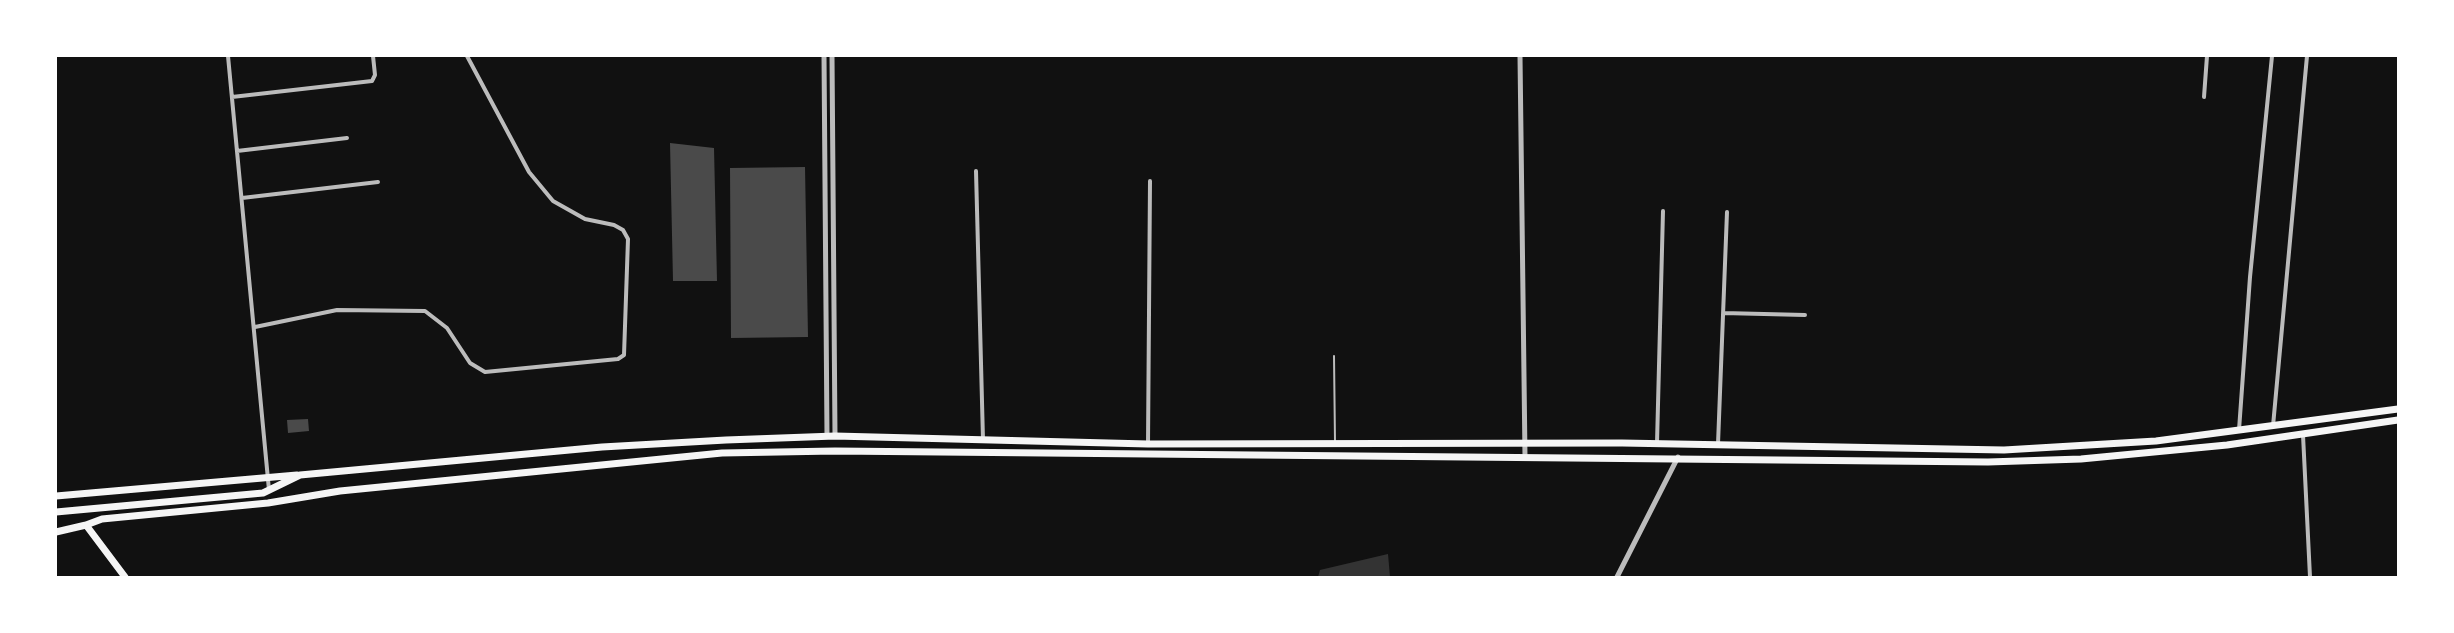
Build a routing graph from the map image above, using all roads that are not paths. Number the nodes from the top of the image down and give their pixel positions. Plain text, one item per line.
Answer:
1 (228, 56) edge
2 (373, 56) edge
3 (467, 56) edge
4 (824, 56) edge
5 (832, 56) edge
6 (1520, 56) edge
7 (2207, 56) edge
8 (2272, 56) edge
9 (2307, 56) edge
10 (232, 97) junction
11 (2204, 97) dead end
12 (824, 130) junction
13 (832, 130) junction
14 (347, 138) dead end
15 (237, 151) junction
16 (976, 171) dead end
17 (1150, 181) dead end
18 (378, 182) dead end
19 (242, 198) junction
20 (1663, 211) dead end
21 (1727, 212) dead end
22 (1723, 313) junction
23 (1805, 315) dead end
24 (255, 327) junction
25 (1334, 356) dead end
26 (2398, 409) edge
27 (2398, 420) edge
28 (2273, 426) junction
29 (2239, 430) junction
30 (2303, 435) junction
31 (827, 436) junction
32 (835, 436) junction
33 (983, 440) junction
34 (2146, 442) junction
35 (1657, 443) junction
36 (1680, 443) junction
37 (1148, 444) junction
38 (1335, 444) junction
39 (1525, 444) junction
40 (1718, 444) junction
41 (2147, 452) junction
42 (1525, 457) junction
43 (1678, 458) junction
44 (300, 475) junction
45 (268, 476) junction
46 (269, 490) junction
47 (56, 496) edge
48 (56, 512) edge
49 (86, 526) junction
50 (56, 532) edge
51 (125, 577) edge
52 (1617, 577) edge
53 (2310, 577) edge

1 - 10 street
2 - 10 street
3 - 24 street
4 - 12 street
5 - 13 street
6 - 39 street
7 - 11 street
8 - 29 street
9 - 28 street
10 - 15 street
12 - 13 street
12 - 31 street
13 - 32 street
14 - 15 street
15 - 19 street
16 - 33 street
17 - 37 street
18 - 19 street
19 - 24 street
20 - 35 street
21 - 22 street
22 - 23 street
22 - 40 street
24 - 45 street
25 - 38 lane
26 - 28 highway
27 - 30 highway
28 - 29 highway
29 - 34 highway
30 - 41 highway
30 - 53 street
31 - 32 highway
31 - 44 highway
32 - 33 highway
33 - 37 highway
34 - 40 highway
34 - 41 highway
35 - 36 highway
35 - 39 highway
36 - 40 highway
36 - 43 highway
37 - 38 highway
38 - 39 highway
39 - 42 street
41 - 43 highway
42 - 43 highway
42 - 49 highway
43 - 52 street
44 - 45 highway
44 - 46 highway
45 - 46 street
45 - 47 highway
46 - 48 highway
49 - 50 highway
49 - 51 highway

